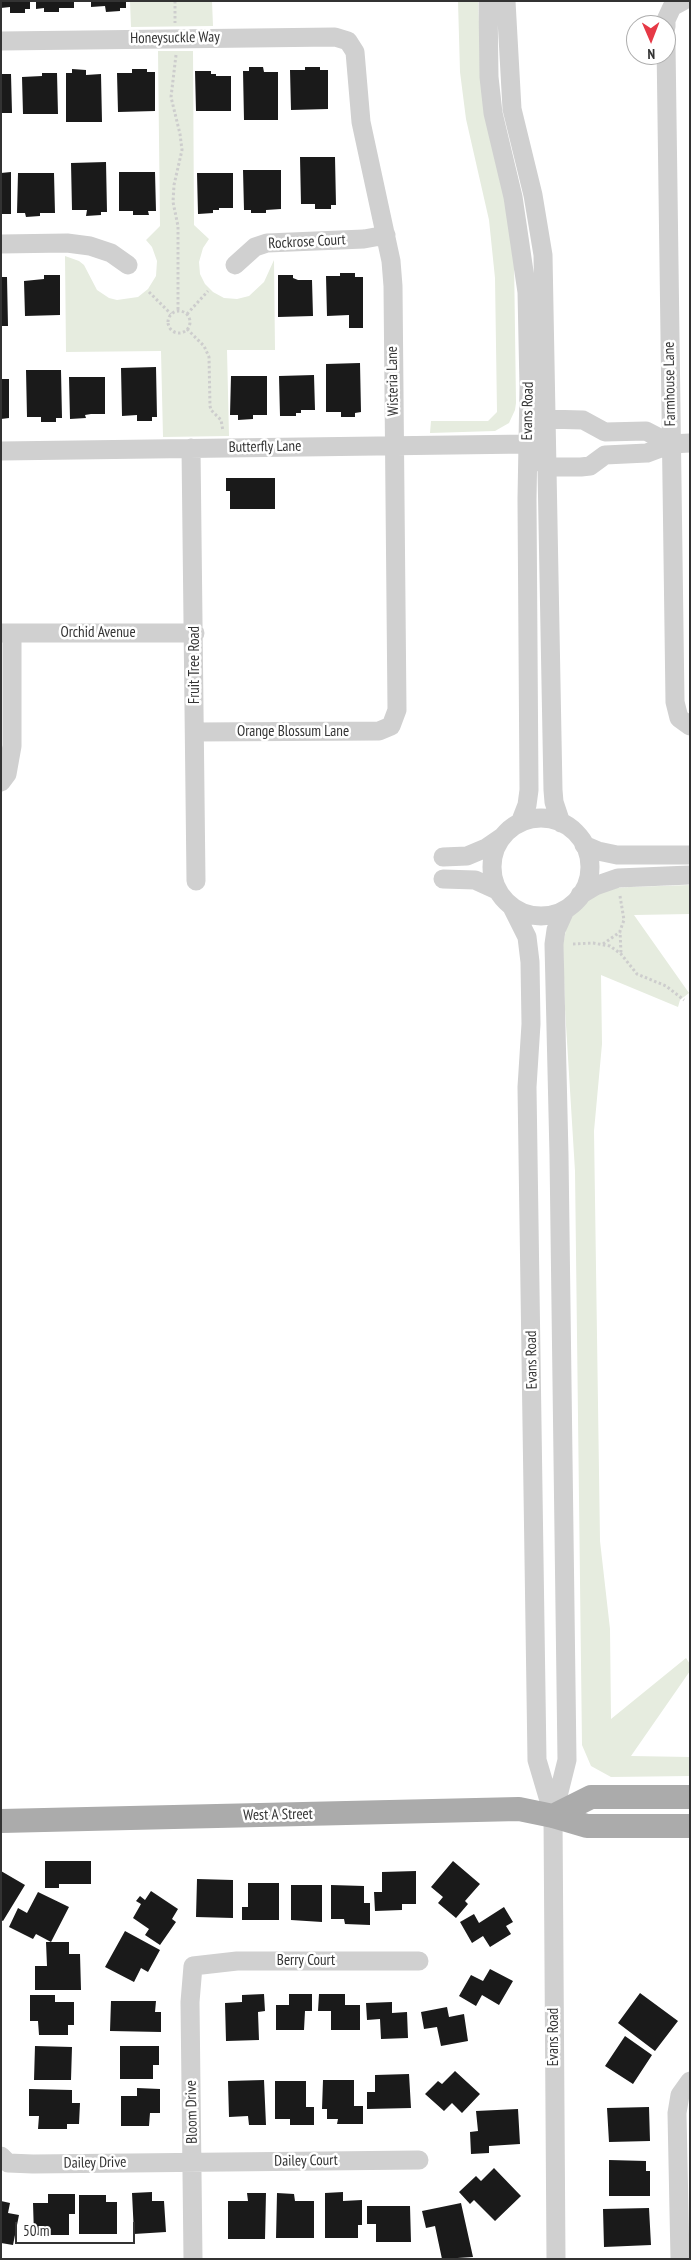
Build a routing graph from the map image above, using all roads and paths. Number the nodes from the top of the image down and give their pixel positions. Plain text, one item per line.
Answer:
1 (175, 1) edge
2 (488, 1) edge
3 (506, 1) edge
4 (677, 4) edge
5 (668, 15) edge
6 (176, 26) dead end
7 (1, 41) edge
8 (348, 41) joint
9 (176, 52) dead end
10 (667, 65) edge
11 (386, 235) junction
12 (1, 244) edge
13 (128, 265) dead end
14 (235, 265) dead end
15 (208, 291) dead end
16 (149, 292) dead end
17 (178, 310) junction
18 (171, 314) junction
19 (187, 314) junction
20 (187, 329) junction
21 (545, 419) junction
22 (605, 432) junction
23 (223, 433) dead end
24 (528, 444) junction
25 (680, 444) edge
26 (394, 446) junction
27 (191, 448) junction
28 (1, 451) edge
29 (605, 455) junction
30 (546, 467) junction
31 (6, 633) edge
32 (195, 633) junction
33 (686, 725) edge
34 (391, 726) joint
35 (195, 732) junction
36 (1, 782) edge
37 (520, 823) junction
38 (561, 823) junction
39 (502, 837) junction
40 (584, 845) junction
41 (690, 855) edge
42 (442, 857) dead end
43 (690, 875) edge
44 (443, 879) dead end
45 (196, 881) dead end
46 (497, 890) junction
47 (580, 896) junction
48 (620, 896) dead end
49 (512, 907) junction
50 (565, 910) junction
51 (620, 931) junction
52 (573, 944) dead end
53 (603, 944) junction
54 (621, 954) junction
55 (684, 1000) dead end
56 (562, 1324) junction
57 (532, 1325) junction
58 (690, 1797) edge
59 (553, 1816) junction
60 (1, 1820) edge
61 (690, 1826) edge
62 (419, 1961) dead end
63 (193, 1966) joint
64 (690, 2080) edge
65 (1, 2156) edge
66 (419, 2160) dead end
67 (193, 2162) junction
68 (193, 2259) edge
69 (556, 2259) edge
70 (680, 2259) edge

1 - 6 path
2 - 24 street, Evans Road
3 - 21 street, Evans Road
4 - 5 street
7 - 8 street, Honeysuckle Way
8 - 11 street, Wisteria Lane
9 - 17 path
10 - 25 street, Farmhouse Lane
11 - 14 street, Rockrose Court
11 - 26 street, Wisteria Lane
12 - 13 street
15 - 19 path
16 - 18 path
17 - 18 path
17 - 19 path
18 - 20 path
19 - 20 path
20 - 23 path
21 - 22 street
21 - 24 street
21 - 30 street, Evans Road
22 - 25 street
22 - 29 street
24 - 26 street, Butterfly Lane
24 - 30 street
24 - 37 street, Evans Road
25 - 29 street
25 - 33 street, Farmhouse Lane
26 - 27 street, Butterfly Lane
26 - 34 street, Wisteria Lane
27 - 28 street, Butterfly Lane
27 - 32 street, Fruit Tree Road
29 - 30 street
30 - 38 street, Evans Road
31 - 32 street, Orchid Avenue
31 - 36 street
32 - 35 street, Fruit Tree Road
34 - 35 street, Orange Blossum Lane
35 - 45 street, Fruit Tree Road
37 - 38 street
37 - 39 street
38 - 40 street
39 - 42 street
39 - 46 street
40 - 41 street
40 - 47 street
43 - 47 street
44 - 46 street
46 - 49 street
47 - 50 street
48 - 51 path
49 - 50 street
49 - 57 street, Evans Road
50 - 56 street, Evans Road
51 - 53 path
51 - 54 path
52 - 53 path
53 - 54 path
54 - 55 path
56 - 57 street
56 - 59 street, Evans Road
57 - 59 street, Evans Road
58 - 59 main road
59 - 60 main road, West A Street
59 - 61 main road, West A Street
59 - 69 street, Evans Road
62 - 63 street, Berry Court
63 - 67 street, Bloom Drive
64 - 70 street
65 - 67 street, Dailey Drive
66 - 67 street, Dailey Court
67 - 68 street, Bloom Drive

